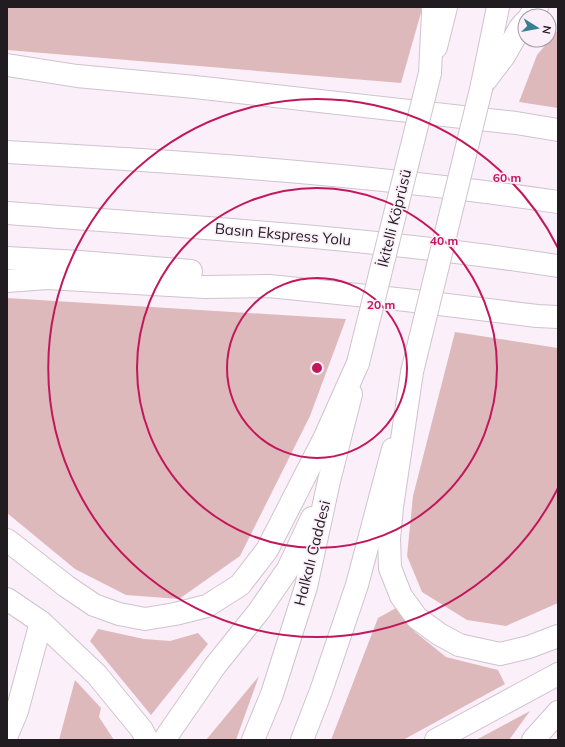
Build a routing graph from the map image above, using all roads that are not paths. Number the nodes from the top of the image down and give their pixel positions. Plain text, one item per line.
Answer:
1 (433, 7) edge
2 (446, 7) edge
3 (498, 7) edge
4 (517, 33) edge
5 (7, 64) edge
6 (430, 73) junction
7 (77, 76) junction
8 (7, 79) edge
9 (482, 85) junction
10 (558, 130) edge
11 (7, 152) edge
12 (558, 202) edge
13 (7, 213) edge
14 (7, 258) edge
15 (558, 266) edge
16 (7, 281) edge
17 (269, 286) junction
18 (536, 316) junction
19 (558, 317) edge
20 (558, 320) edge
21 (358, 363) junction
22 (412, 372) junction
23 (329, 481) junction
24 (7, 540) edge
25 (7, 599) edge
26 (41, 622) junction
27 (558, 636) edge
28 (558, 674) edge
29 (17, 711) junction
30 (558, 712) edge
31 (7, 735) edge
32 (12, 740) edge
33 (147, 740) edge
34 (164, 740) edge
35 (253, 740) edge
36 (302, 740) edge
37 (436, 740) edge
38 (533, 740) edge

1 - 6 main road
2 - 6 main road
3 - 9 main road
4 - 9 main road
5 - 7 main road
6 - 21 main road, İkitelli Köprüsü, bridge
7 - 8 main road
7 - 10 main road
9 - 22 main road, bridge
11 - 12 main road
13 - 15 main road, Basın Ekspress Yolu
14 - 17 main road
16 - 17 main road
17 - 18 main road
18 - 19 main road
18 - 20 main road
21 - 23 main road, Halkalı Caddesi
21 - 24 main road
22 - 27 main road
22 - 36 main road
23 - 34 main road
23 - 35 main road, Halkalı Caddesi
25 - 26 main road
26 - 29 main road
26 - 33 main road
28 - 37 main road
29 - 31 main road
29 - 32 main road
30 - 38 main road

